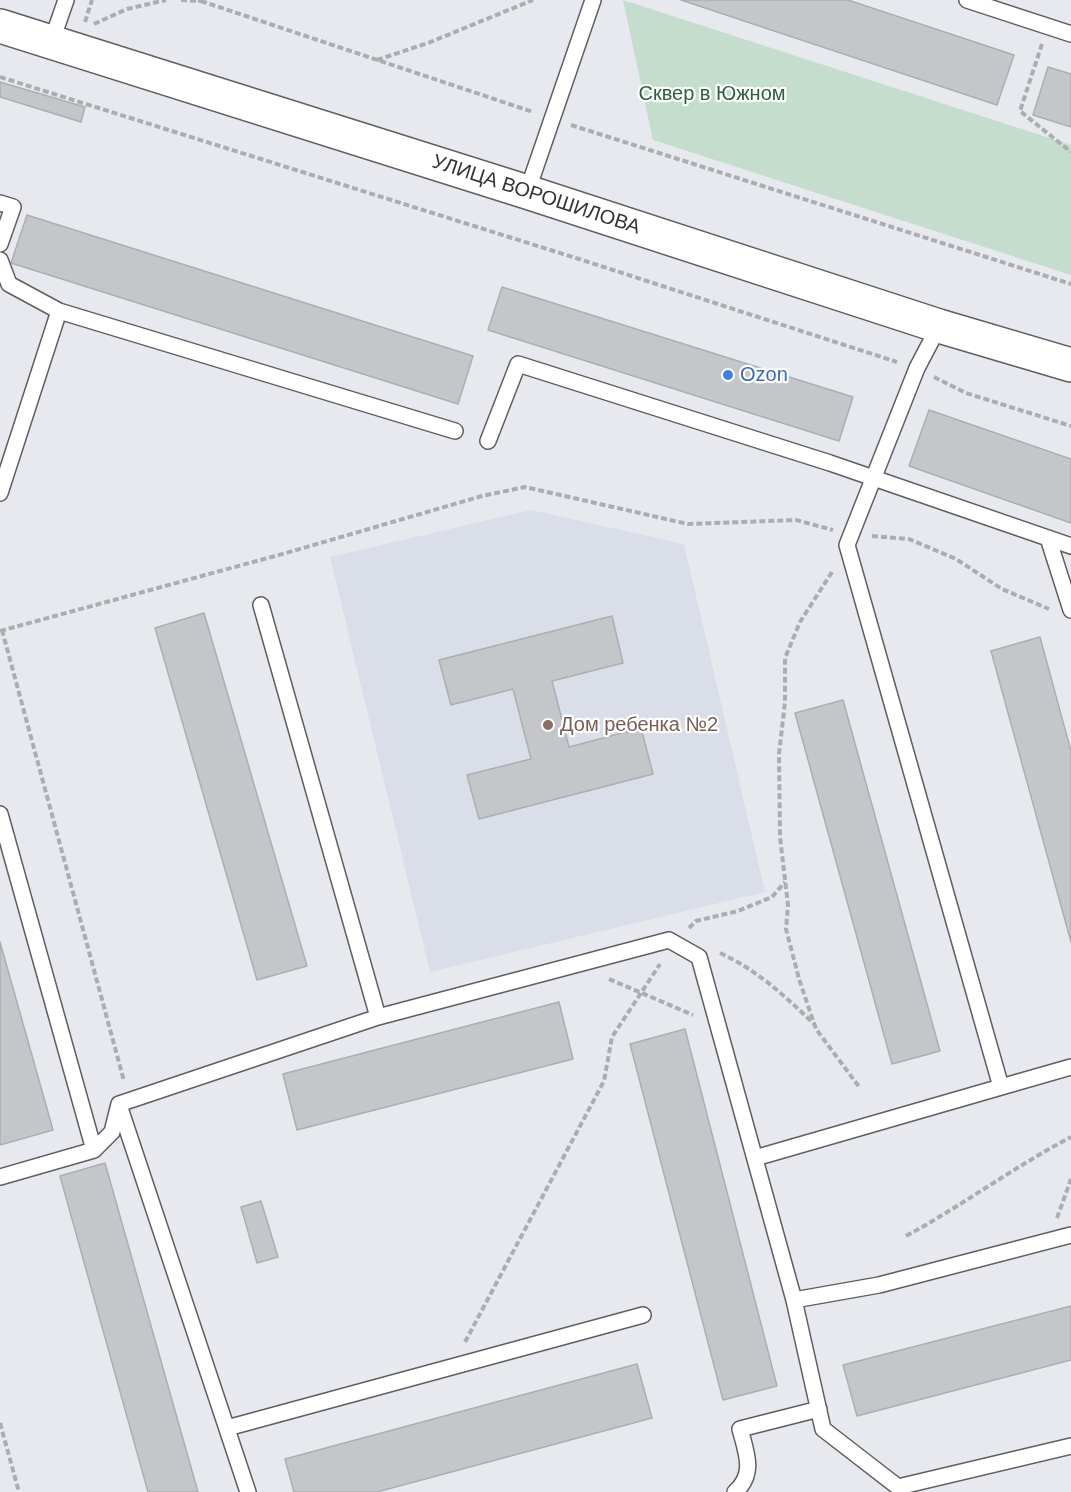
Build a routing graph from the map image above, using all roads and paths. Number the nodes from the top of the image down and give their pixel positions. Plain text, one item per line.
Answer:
1 (66, 0) edge
2 (92, 0) edge
3 (166, 0) edge
4 (181, 0) edge
5 (533, 0) edge
6 (592, 0) edge
7 (967, 0) edge
8 (199, 1) edge
9 (93, 25) dead end
10 (0, 26) edge
11 (1048, 27) junction
12 (83, 31) dead end
13 (1071, 34) edge
14 (51, 43) junction
15 (377, 60) junction
16 (0, 77) edge
17 (531, 111) dead end
18 (579, 128) dead end
19 (1071, 152) edge
20 (527, 192) junction
21 (0, 203) edge
22 (0, 244) edge
23 (0, 260) edge
24 (1071, 284) edge
25 (58, 311) junction
26 (939, 326) junction
27 (1071, 365) edge
28 (917, 369) junction
29 (1071, 426) edge
30 (455, 431) dead end
31 (488, 441) dead end
32 (873, 478) junction
33 (0, 493) edge
34 (1048, 538) junction
35 (849, 540) junction
36 (1071, 546) edge
37 (261, 606) dead end
38 (1051, 610) dead end
39 (1071, 610) edge
40 (1, 631) edge
41 (0, 814) edge
42 (785, 882) junction
43 (676, 941) junction
44 (574, 965) junction
45 (642, 993) junction
46 (378, 1017) junction
47 (814, 1024) junction
48 (721, 1034) junction
49 (1071, 1067) edge
50 (1001, 1087) junction
51 (860, 1088) dead end
52 (124, 1102) junction
53 (1071, 1137) edge
54 (94, 1150) junction
55 (755, 1158) junction
56 (0, 1177) edge
57 (1071, 1179) edge
58 (1071, 1235) edge
59 (906, 1236) dead end
60 (1053, 1240) junction
61 (794, 1300) junction
62 (643, 1315) dead end
63 (459, 1365) junction
64 (819, 1409) junction
65 (0, 1423) edge
66 (227, 1428) junction
67 (1071, 1446) edge
68 (899, 1490) edge
69 (19, 1492) edge
70 (248, 1492) edge
71 (735, 1492) edge

1 - 14 lane
2 - 12 path
3 - 9 path
4 - 8 path
5 - 15 path
6 - 20 lane
7 - 11 lane
8 - 15 path
10 - 14 main road, УЛИЦА ВОРОШИЛОВА
11 - 13 lane
11 - 19 path
14 - 20 main road, УЛИЦА ВОРОШИЛОВА
15 - 17 path
16 - 28 path
18 - 24 path
20 - 26 main road, УЛИЦА ВОРОШИЛОВА
21 - 22 lane
23 - 25 lane
25 - 30 lane
25 - 33 lane
26 - 27 main road, УЛИЦА ВОРОШИЛОВА
26 - 28 lane
28 - 29 path
28 - 32 lane
31 - 32 lane
32 - 34 lane
32 - 35 lane
34 - 36 lane
34 - 39 lane
35 - 38 path
35 - 40 path
35 - 42 path
35 - 50 lane
37 - 46 lane
40 - 52 path
41 - 54 lane
42 - 43 path
42 - 47 path
43 - 44 lane
43 - 45 path
43 - 47 path
43 - 48 lane
44 - 45 path
44 - 46 lane
45 - 48 path
45 - 63 path
46 - 52 lane
47 - 51 path
48 - 55 lane
49 - 50 lane
50 - 55 lane
52 - 54 lane
52 - 66 lane
53 - 59 path
54 - 56 lane
55 - 61 lane
57 - 60 path
58 - 60 lane
60 - 61 lane
61 - 64 lane
62 - 63 lane
63 - 66 lane
64 - 68 lane
64 - 71 lane
65 - 69 path
66 - 70 lane
67 - 68 lane

